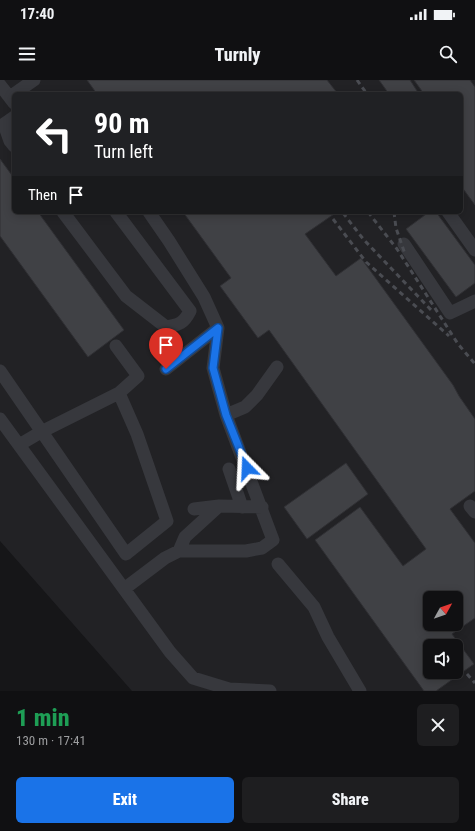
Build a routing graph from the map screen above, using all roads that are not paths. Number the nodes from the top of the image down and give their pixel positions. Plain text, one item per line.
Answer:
1 (34, 80) edge
2 (0, 85) edge
3 (19, 92) edge
4 (12, 96) edge
5 (12, 118) edge
6 (12, 144) edge
7 (64, 214) edge
8 (117, 214) edge
9 (150, 214) edge
10 (449, 214) edge
11 (404, 244) dead end
12 (475, 250) edge
13 (475, 301) edge
14 (218, 328) junction
15 (116, 346) dead end
16 (277, 367) dead end
17 (166, 369) dead end
18 (0, 372) edge
19 (119, 393) junction
20 (226, 415) junction
21 (0, 419) edge
22 (41, 432) junction
23 (19, 445) junction
24 (230, 469) dead end
25 (220, 506) junction
26 (242, 507) junction
27 (262, 507) junction
28 (194, 509) dead end
29 (179, 550) junction
30 (278, 564) dead end
31 (124, 589) junction
32 (270, 691) edge
33 (360, 691) edge

1 - 3 lane
2 - 4 lane
5 - 6 lane
7 - 8 lane
9 - 14 lane
10 - 12 lane
11 - 13 lane
14 - 17 lane
14 - 20 lane
15 - 19 lane
16 - 20 lane
18 - 22 lane
19 - 22 lane
19 - 22 lane
20 - 27 lane
21 - 23 lane
22 - 23 lane
23 - 31 lane
24 - 26 lane
25 - 26 lane
25 - 28 lane
25 - 29 lane
26 - 27 lane
27 - 29 lane
29 - 31 lane
30 - 33 lane
31 - 32 lane

